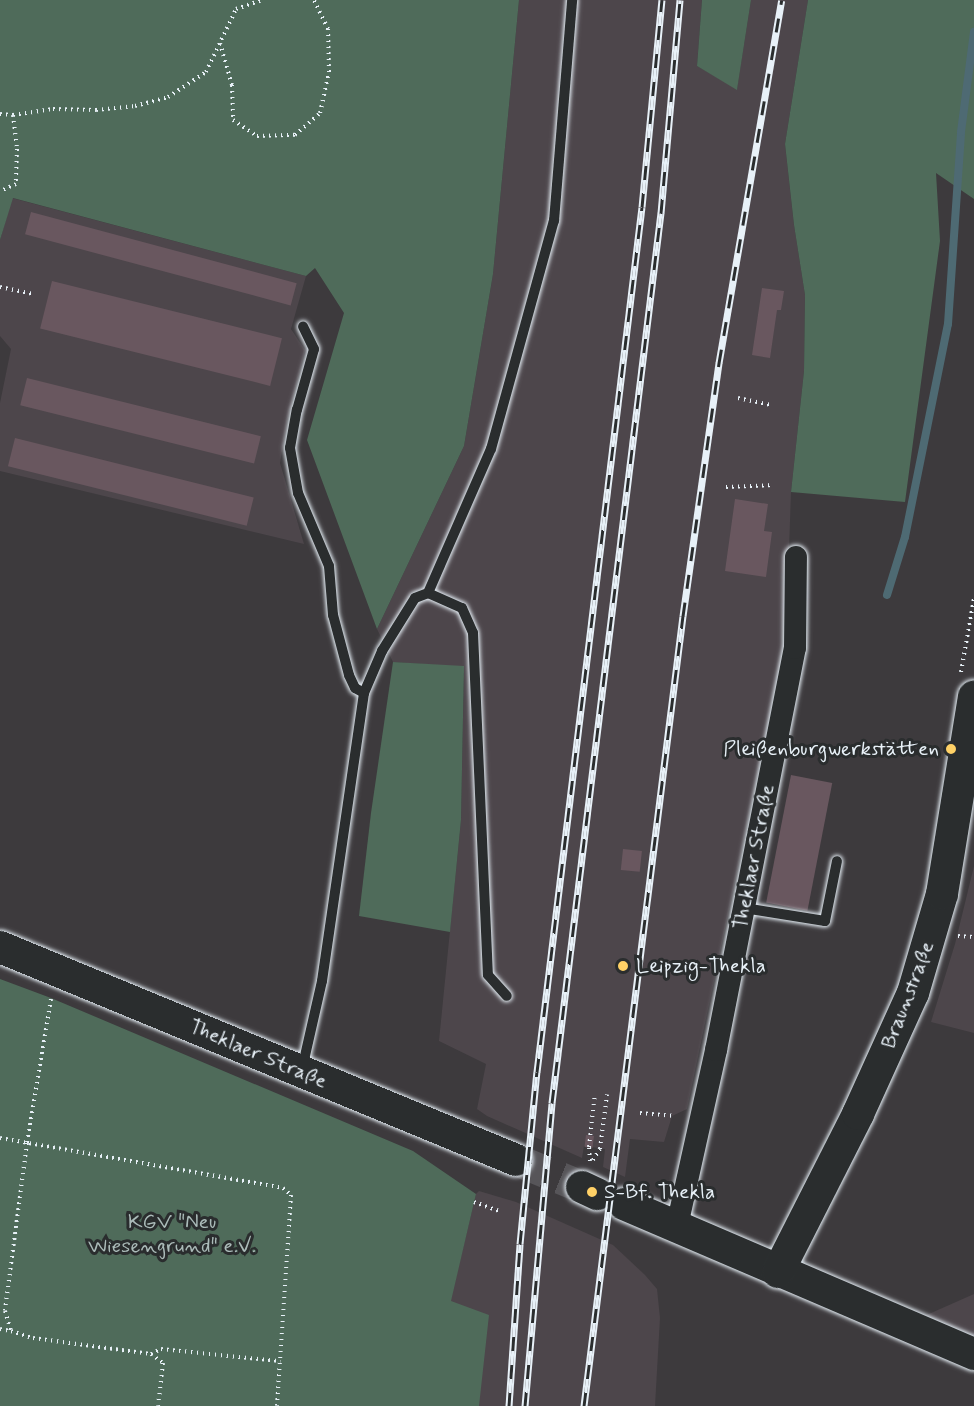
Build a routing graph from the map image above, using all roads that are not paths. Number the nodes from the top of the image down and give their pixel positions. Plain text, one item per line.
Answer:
1 (572, 0) edge
2 (303, 326) dead end
3 (796, 557) dead end
4 (428, 593) junction
5 (364, 693) junction
6 (974, 697) edge
7 (837, 861) dead end
8 (744, 908) junction
9 (0, 947) edge
10 (507, 996) dead end
11 (301, 1072) junction
12 (516, 1160) tunnel mouth
13 (598, 1187) tunnel mouth
14 (677, 1226) junction
15 (778, 1272) junction
16 (974, 1354) edge

1 - 4 lane
2 - 5 lane
3 - 8 street, Theklaer Straße
4 - 5 lane
4 - 10 lane
5 - 11 lane
6 - 15 main road, Braunstraße
7 - 8 lane
8 - 14 street, Theklaer Straße
9 - 11 main road, Theklaer Straße
11 - 12 main road, Theklaer Straße
13 - 14 main road
14 - 15 main road
15 - 16 main road

